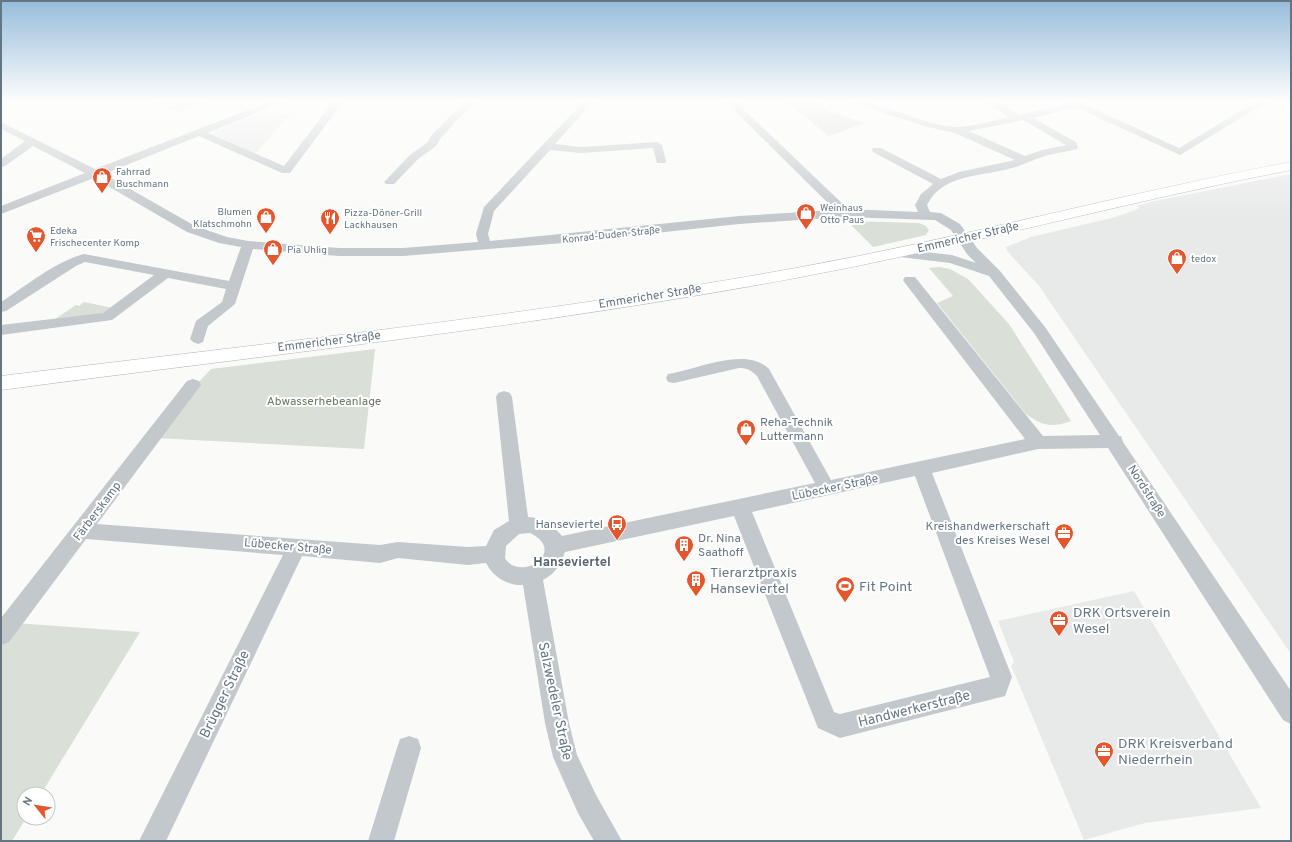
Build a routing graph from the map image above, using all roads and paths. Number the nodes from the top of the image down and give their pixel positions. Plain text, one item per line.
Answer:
1 (32, 141) joint
2 (174, 141) edge
3 (219, 141) edge
4 (308, 141) edge
5 (433, 141) edge
6 (551, 141) edge
7 (771, 141) edge
8 (983, 141) edge
9 (1067, 141) edge
10 (1157, 141) edge
11 (1197, 141) edge
12 (547, 146) junction
13 (877, 150) dead end
14 (1024, 160) junction
15 (660, 161) dead end
16 (1, 164) edge
17 (1291, 166) edge
18 (94, 173) junction
19 (390, 182) dead end
20 (940, 183) junction
21 (1, 210) edge
22 (845, 213) junction
23 (925, 214) junction
24 (964, 238) junction
25 (248, 245) junction
26 (485, 245) junction
27 (897, 253) junction
28 (165, 273) junction
29 (995, 274) junction
30 (910, 280) dead end
31 (235, 286) junction
32 (1, 308) edge
33 (1, 330) edge
34 (198, 339) dead end
35 (674, 378) dead end
36 (1, 383) edge
37 (193, 385) dead end
38 (504, 397) dead end
39 (1114, 441) junction
40 (1038, 443) junction
41 (921, 468) junction
42 (827, 488) junction
43 (740, 507) junction
44 (519, 526) junction
45 (82, 531) junction
46 (556, 546) junction
47 (297, 547) junction
48 (493, 554) junction
49 (532, 576) junction
50 (1, 635) edge
51 (1291, 712) edge
52 (409, 748) dead end
53 (152, 841) edge
54 (381, 841) edge
55 (609, 841) edge

1 - 16 street
1 - 18 street, Konrad-Duden-Straße
2 - 18 street
3 - 4 street
5 - 19 street
6 - 12 street
7 - 22 street
8 - 14 street
9 - 14 street
10 - 11 street
12 - 15 street
12 - 26 street
13 - 20 street
14 - 20 street
17 - 24 main road, Emmericher Straße
18 - 21 street
18 - 25 street, Konrad-Duden-Straße
20 - 23 street
22 - 23 street, Konrad-Duden-Straße
22 - 26 street, Konrad-Duden-Straße
23 - 24 street, Konrad-Duden-Straße
24 - 27 main road, Emmericher Straße
24 - 29 street, Nordstraße
25 - 26 street, Konrad-Duden-Straße
25 - 31 street
27 - 29 street
27 - 36 main road, Emmericher Straße
28 - 31 street
28 - 32 street
28 - 33 street
29 - 39 street, Nordstraße
30 - 40 street
31 - 34 street
35 - 42 street
37 - 45 street, Färberskamp
38 - 44 street
39 - 40 street, Lübecker Straße
39 - 51 street, Nordstraße
40 - 41 street, Lübecker Straße
41 - 42 street, Lübecker Straße
41 - 43 street, Handwerkerstraße
42 - 43 street, Lübecker Straße
43 - 46 street, Lübecker Straße
44 - 46 street
44 - 48 street
45 - 47 street, Lübecker Straße
45 - 50 street, Färberskamp
46 - 49 street
47 - 48 street, Lübecker Straße
47 - 53 street, Brügger Straße
48 - 49 street
49 - 55 street, Salzwedeler Straße
52 - 54 street

